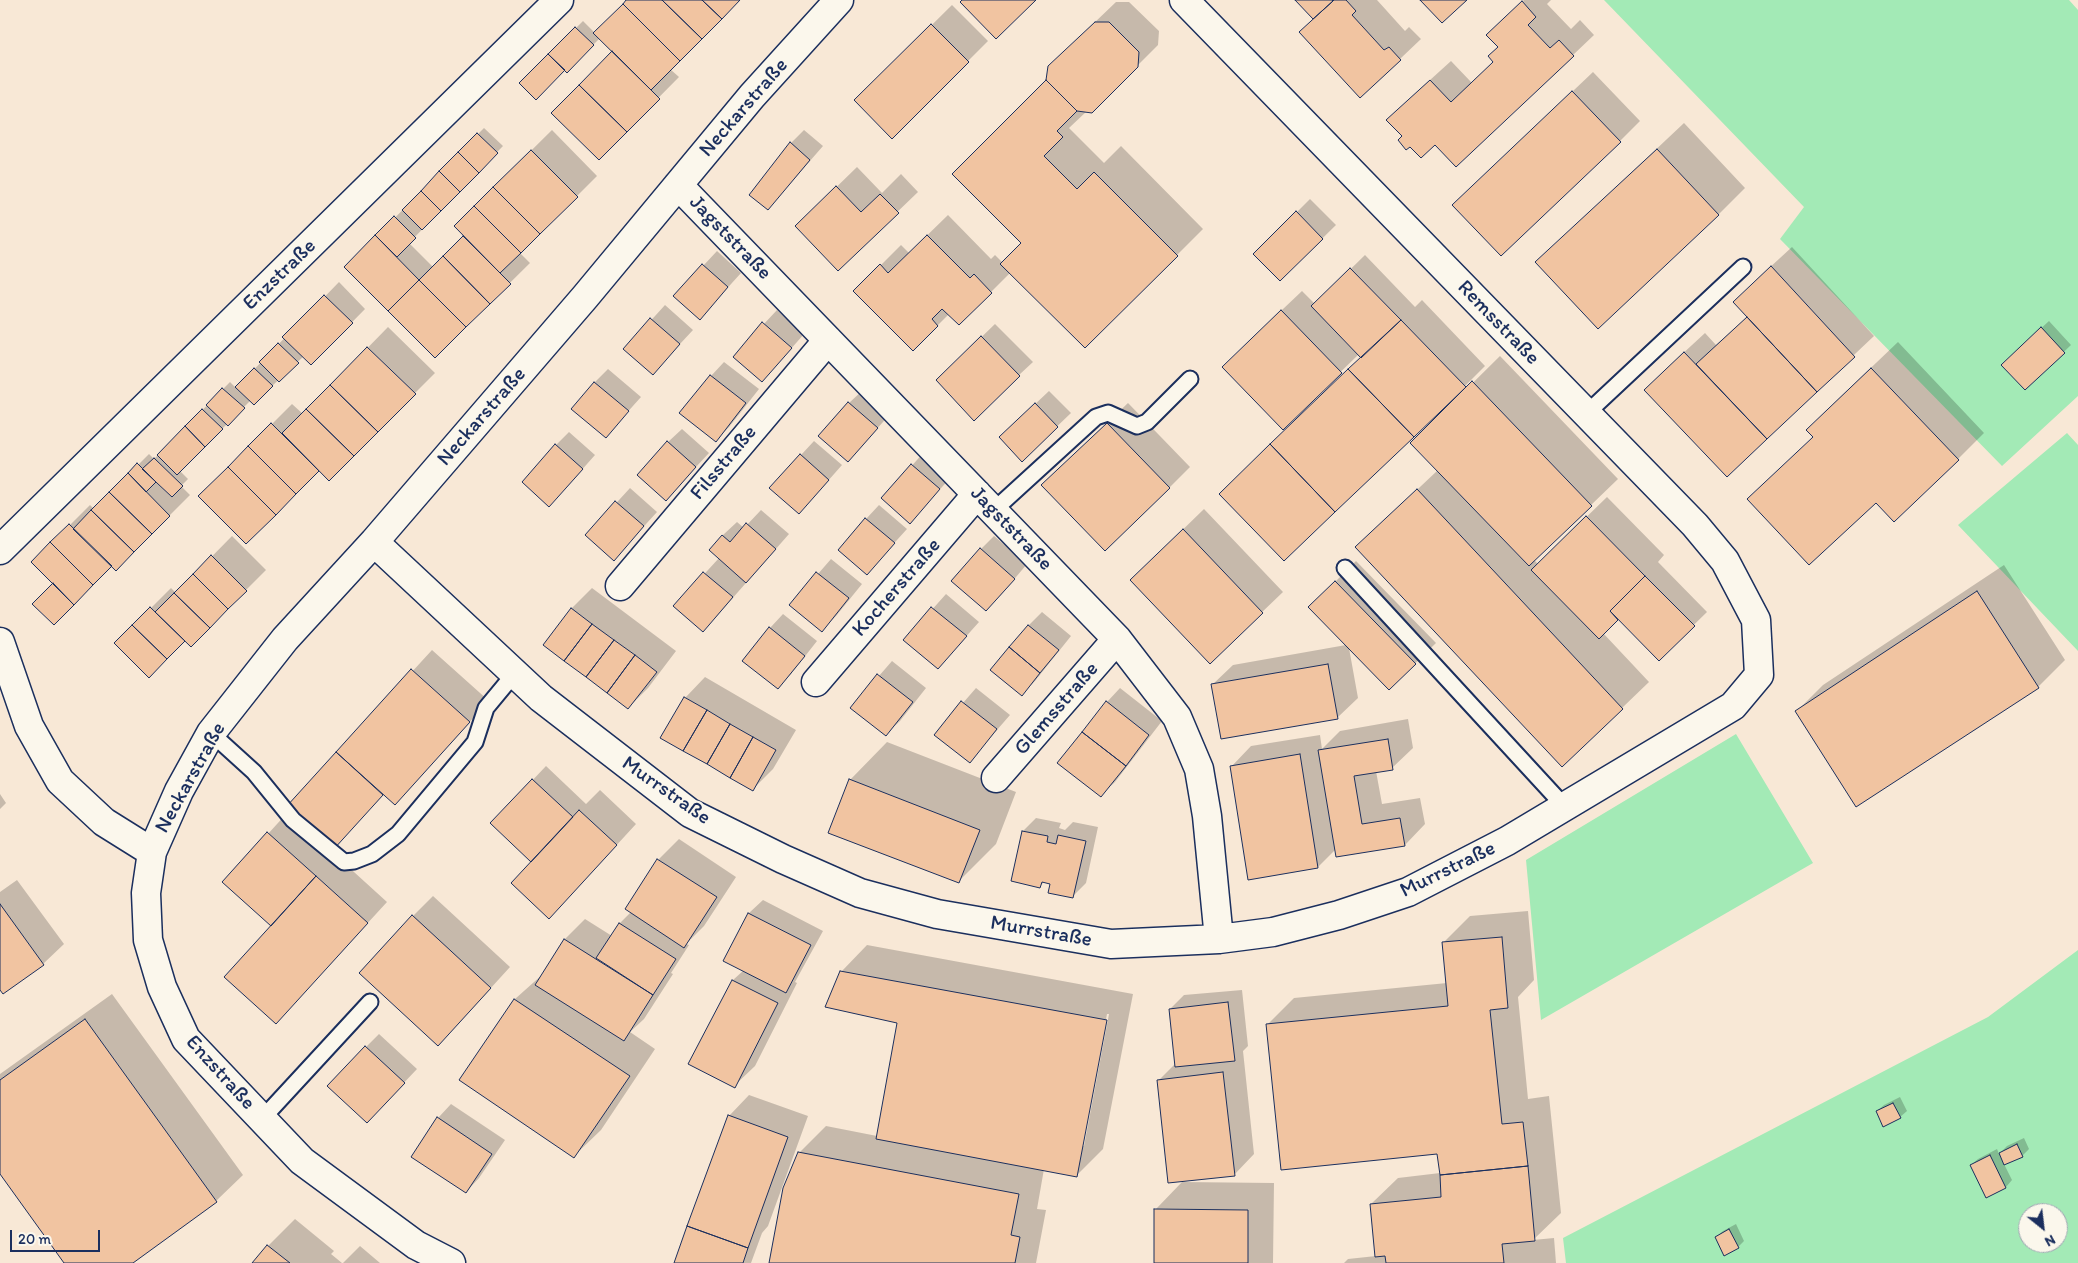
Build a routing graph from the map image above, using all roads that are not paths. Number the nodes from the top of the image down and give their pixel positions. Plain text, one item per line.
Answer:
1 (559, 0) edge
2 (839, 0) edge
3 (1184, 0) edge
4 (678, 185) junction
5 (1743, 267) dead end
6 (828, 340) junction
7 (1190, 379) dead end
8 (1587, 414) junction
9 (985, 502) junction
10 (374, 542) junction
11 (0, 550) edge
12 (1345, 568) dead end
13 (620, 586) dead end
14 (1117, 639) junction
15 (0, 642) edge
16 (515, 673) junction
17 (1759, 675) joint
18 (816, 682) dead end
19 (212, 733) junction
20 (996, 778) dead end
21 (1565, 807) junction
22 (152, 852) junction
23 (1220, 940) junction
24 (370, 1002) dead end
25 (262, 1119) junction
26 (451, 1263) edge

1 - 11 street, Enzstraße
2 - 4 street, Neckarstraße
3 - 8 street, Remsstraße
4 - 6 street, Jagststraße
4 - 10 street, Neckarstraße
5 - 8 lane
6 - 9 street, Jagststraße
6 - 13 street, Filsstraße
7 - 9 lane
8 - 17 street, Remsstraße
9 - 14 street, Jagststraße
9 - 18 street, Kocherstraße
10 - 16 street, Murrstraße
10 - 19 street, Neckarstraße
12 - 21 lane
14 - 20 street, Glemsstraße
14 - 23 street, Jagststraße
15 - 22 street
16 - 19 lane
16 - 23 street, Murrstraße
17 - 21 street, Murrstraße
19 - 22 street, Neckarstraße
21 - 23 street, Murrstraße
22 - 25 street, Enzstraße
24 - 25 lane
25 - 26 street, Enzstraße

